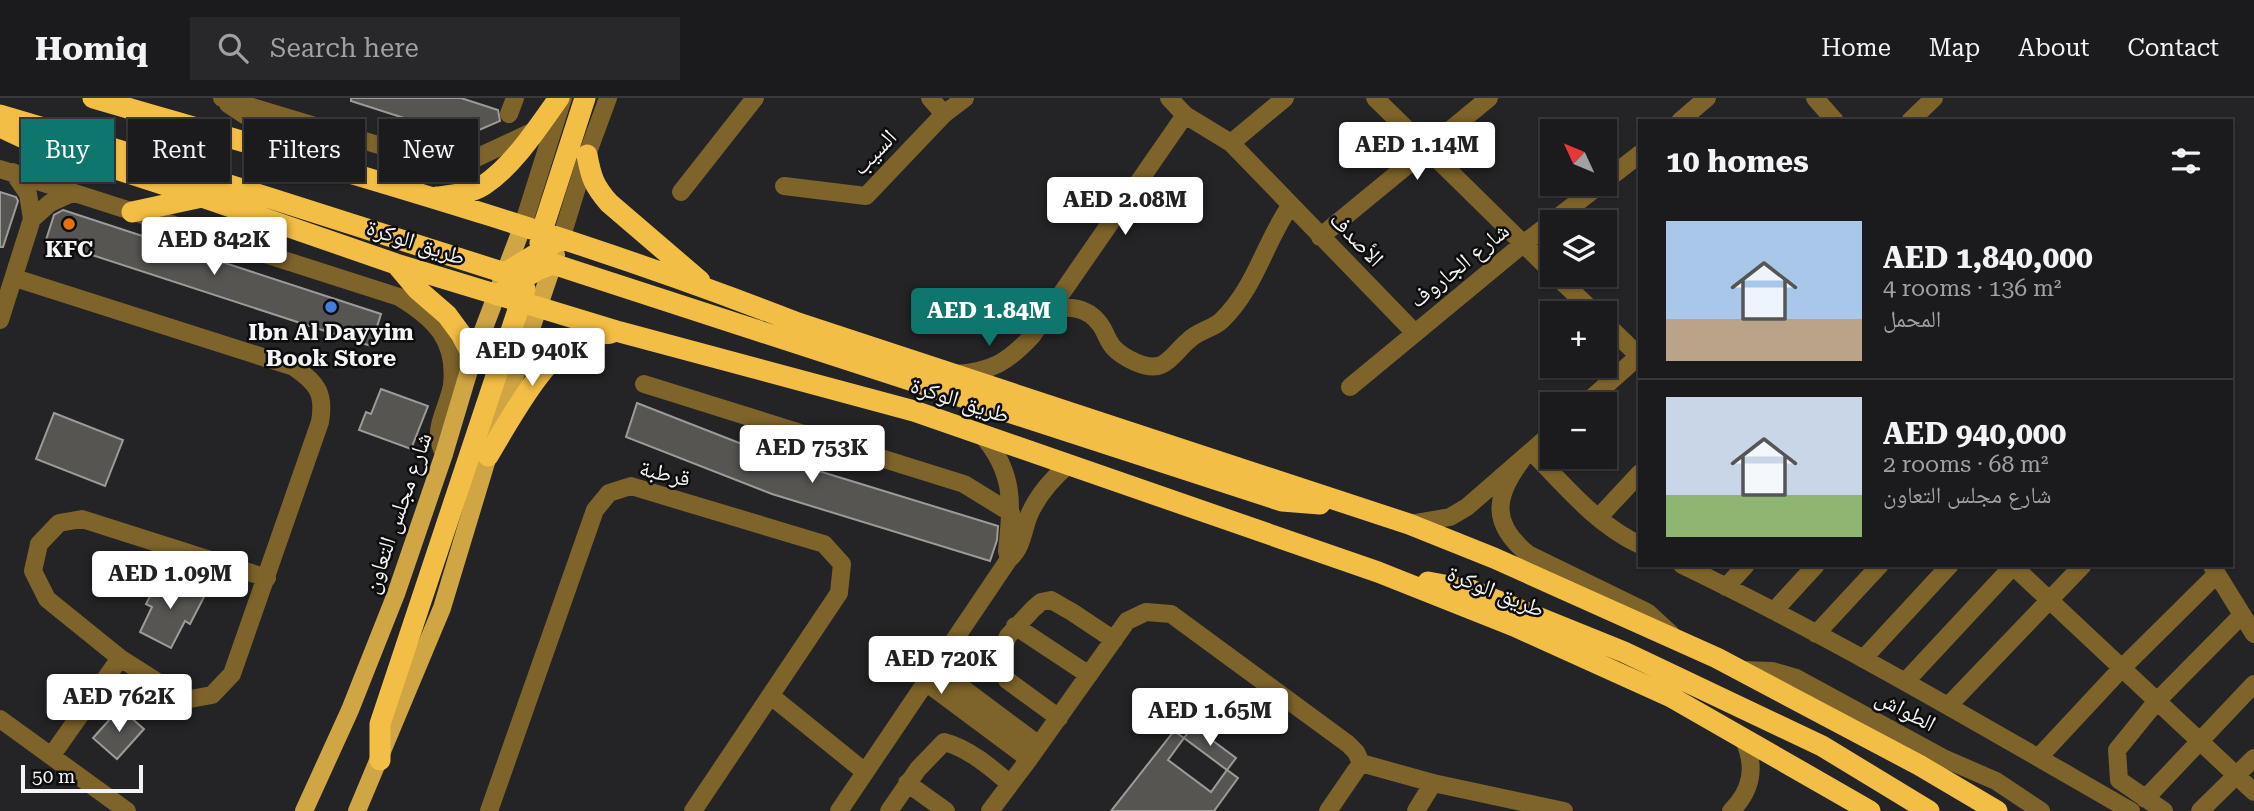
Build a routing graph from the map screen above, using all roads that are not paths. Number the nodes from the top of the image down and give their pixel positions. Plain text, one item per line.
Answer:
1 (93, 98) edge
2 (221, 98) edge
3 (561, 98) edge
4 (585, 98) edge
5 (608, 98) edge
6 (754, 98) edge
7 (930, 98) edge
8 (965, 98) edge
9 (1169, 98) edge
10 (1285, 98) edge
11 (1375, 98) edge
12 (1489, 98) edge
13 (1707, 98) edge
14 (1815, 98) edge
15 (1934, 98) edge
16 (944, 114) junction
17 (0, 115) edge
18 (1185, 115) junction
19 (252, 119) edge
20 (1682, 119) edge
21 (1833, 119) edge
22 (1912, 119) edge
23 (0, 127) edge
24 (536, 130) junction
25 (244, 142) edge
26 (1231, 143) junction
27 (1426, 150) junction
28 (587, 155) junction
29 (1638, 156) edge
30 (0, 158) edge
31 (1617, 171) edge
32 (7, 172) edge
33 (365, 178) edge
34 (784, 186) dead end
35 (681, 192) dead end
36 (72, 193) junction
37 (1585, 196) edge
38 (202, 197) junction
39 (432, 198) junction
40 (1290, 206) junction
41 (132, 212) junction
42 (32, 219) junction
43 (1320, 237) junction
44 (1524, 244) junction
45 (539, 252) junction
46 (1540, 259) edge
47 (396, 264) junction
48 (505, 273) junction
49 (15, 278) junction
50 (707, 287) junction
51 (1568, 287) edge
52 (497, 295) junction
53 (1583, 301) edge
54 (530, 305) junction
55 (1051, 309) junction
56 (0, 320) edge
57 (620, 332) junction
58 (1415, 333) junction
59 (1617, 334) edge
60 (1638, 354) edge
61 (1638, 356) edge
62 (473, 357) junction
63 (952, 374) junction
64 (644, 384) dead end
65 (1350, 387) dead end
66 (1597, 392) edge
67 (981, 434) junction
68 (1540, 444) edge
69 (444, 454) junction
70 (488, 456) junction
71 (1526, 456) junction
72 (1069, 464) junction
73 (1638, 475) edge
74 (1355, 506) junction
75 (1011, 513) junction
76 (1598, 518) junction
77 (1409, 524) junction
78 (1637, 539) edge
79 (1009, 559) junction
80 (1686, 567) edge
81 (1744, 567) edge
82 (1814, 567) edge
83 (1878, 567) edge
84 (1948, 567) edge
85 (2012, 567) edge
86 (2014, 567) edge
87 (2081, 567) edge
88 (2214, 570) edge
89 (1378, 572) junction
90 (267, 578) junction
91 (1726, 587) junction
92 (2049, 601) junction
93 (1774, 611) junction
94 (2242, 615) junction
95 (1015, 626) junction
96 (1816, 634) junction
97 (2254, 634) edge
98 (1114, 640) junction
99 (1679, 641) junction
100 (120, 658) junction
101 (1863, 659) junction
102 (2121, 669) junction
103 (1741, 670) junction
104 (1089, 675) junction
105 (932, 676) junction
106 (1905, 682) junction
107 (2254, 684) edge
108 (771, 696) junction
109 (2156, 702) junction
110 (1948, 706) junction
111 (1059, 718) junction
112 (0, 719) edge
113 (1744, 740) junction
114 (2199, 741) junction
115 (1034, 752) junction
116 (52, 755) junction
117 (2039, 757) junction
118 (2254, 758) edge
119 (380, 760) junction
120 (1361, 763) junction
121 (865, 772) junction
122 (2232, 779) junction
123 (907, 783) junction
124 (1433, 783) junction
125 (1010, 784) junction
126 (2254, 792) edge
127 (2101, 794) junction
128 (2145, 799) junction
129 (2254, 806) edge
130 (127, 811) edge
131 (304, 811) edge
132 (357, 811) edge
133 (489, 811) edge
134 (693, 811) edge
135 (839, 811) edge
136 (889, 811) edge
137 (946, 811) edge
138 (989, 811) edge
139 (1328, 811) edge
140 (1416, 811) edge
141 (1564, 811) edge
142 (1731, 811) edge
143 (1870, 811) edge
144 (1929, 811) edge
145 (1997, 811) edge
146 (2041, 811) edge
147 (2121, 811) edge
148 (2131, 811) edge
149 (2164, 811) edge
150 (2200, 811) edge

1 - 25 highway, طريق الوكرة
2 - 19 street, طريق الوكرة
2 - 24 street
3 - 24 highway
3 - 45 street
4 - 45 highway
5 - 28 street
6 - 35 street
7 - 16 street
8 - 16 street, السيب
9 - 18 street, الأصدف
10 - 26 street
11 - 27 street
12 - 27 street
13 - 20 street
14 - 21 street
15 - 22 street
16 - 34 street, السيب
17 - 48 highway
18 - 26 street, الأصدف
18 - 55 street
23 - 38 highway, طريق الوكرة
24 - 39 highway
26 - 40 street, الأصدف
27 - 43 street
27 - 44 street
28 - 45 street
28 - 50 highway
29 - 31 street, شارع الجاروف
30 - 32 street
32 - 36 street
32 - 42 street
33 - 39 highway, طريق الوكرة
36 - 41 street
36 - 42 street
37 - 44 street, شارع الجاروف
38 - 41 highway
38 - 47 highway, طريق الوكرة
39 - 45 highway, طريق الوكرة
40 - 43 street, الأصدف
40 - 55 street
41 - 69 street
42 - 49 street
43 - 58 street, الأصدف
44 - 46 street
44 - 58 street, شارع الجاروف
45 - 48 highway
45 - 48 main road, شارع مجلس التعاون
45 - 50 highway, طريق الوكرة
45 - 52 highway
45 - 54 highway
45 - 74 highway
47 - 52 highway, طريق الوكرة
47 - 62 highway
48 - 52 main road, شارع مجلس التعاون
49 - 56 street
49 - 90 street
50 - 63 highway, طريق الوكرة
51 - 53 street
52 - 54 highway, طريق الوكرة
52 - 62 main road, شارع مجلس التعاون
54 - 57 highway, طريق الوكرة
54 - 70 main road
54 - 119 highway
55 - 63 street
57 - 67 highway, طريق الوكرة
57 - 70 highway
58 - 65 street, شارع الجاروف
59 - 60 street
61 - 66 street
62 - 69 main road, شارع مجلس التعاون
63 - 74 highway, طريق الوكرة
64 - 75 street
67 - 72 highway, طريق الوكرة
67 - 75 street
68 - 71 street
69 - 131 main road, شارع مجلس التعاون
70 - 119 main road
71 - 76 street
71 - 77 street
71 - 99 street
72 - 79 street
72 - 89 highway, طريق الوكرة
73 - 76 street
74 - 77 highway, طريق الوكرة
75 - 79 street
76 - 78 street
77 - 99 highway, طريق الوكرة
79 - 105 street
80 - 91 street
81 - 91 street
82 - 93 street
83 - 96 street
84 - 101 street
85 - 106 street
86 - 92 street
87 - 92 street
88 - 94 street
88 - 102 street
89 - 113 highway, طريق الوكرة
89 - 144 highway
90 - 100 street
90 - 100 street
91 - 93 street
92 - 102 street
92 - 110 street
93 - 96 street
94 - 97 street
94 - 109 street
95 - 98 street
95 - 104 street
95 - 111 street
96 - 101 street
98 - 104 street
98 - 120 street
99 - 103 highway, طريق الوكرة
100 - 116 street
101 - 106 street
102 - 109 street
102 - 117 street
103 - 145 highway, طريق الوكرة
103 - 146 street, الطواش
104 - 111 street
105 - 115 street
105 - 121 street
106 - 110 street
107 - 114 street
108 - 121 street
108 - 133 street, قرطبة
108 - 134 street, قرطبة
109 - 114 street
109 - 128 street
110 - 117 street
111 - 115 street
112 - 116 street
113 - 142 street
113 - 143 highway, طريق الوكرة
114 - 122 street
114 - 128 street
115 - 125 street
116 - 130 street
117 - 127 street
118 - 122 street
119 - 132 main road
120 - 124 street
120 - 139 street
121 - 135 street
122 - 126 street
122 - 129 street
122 - 150 street
123 - 125 street
123 - 136 street
123 - 137 street
124 - 140 street
124 - 141 street
125 - 138 street
127 - 147 street
127 - 148 street
128 - 149 street

